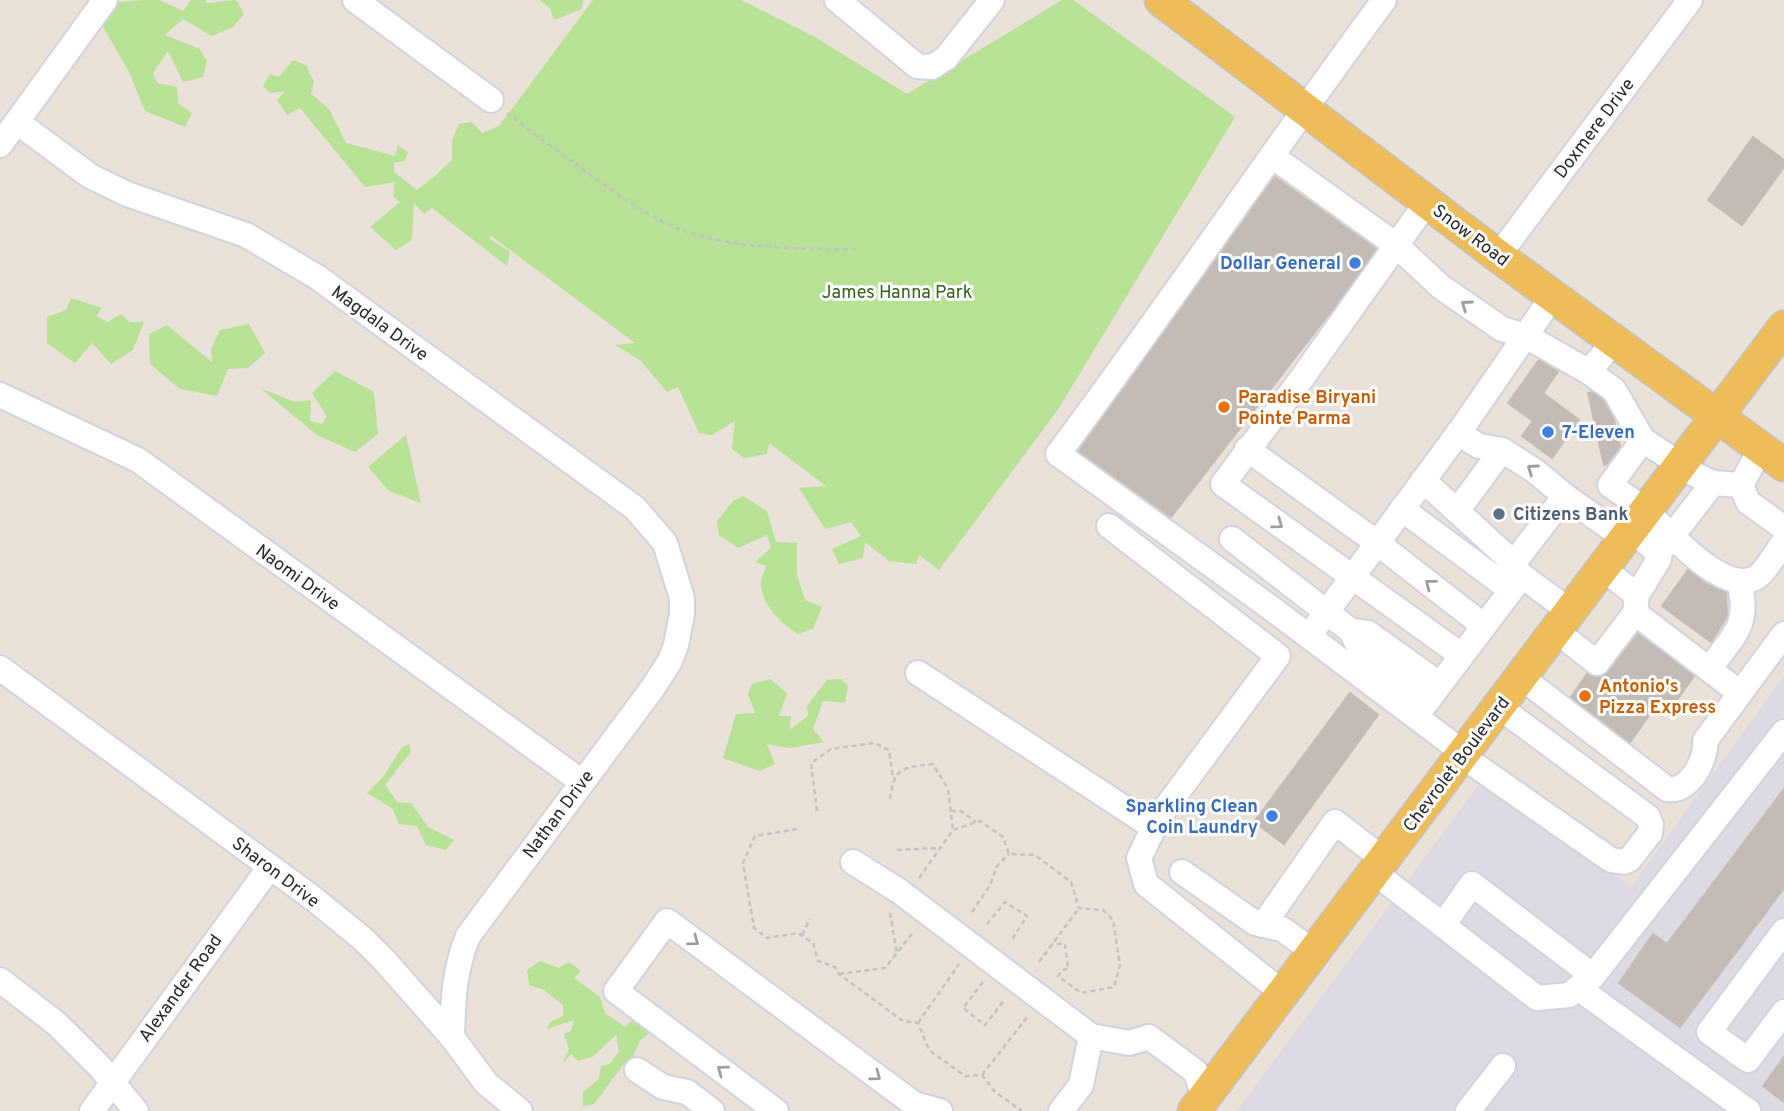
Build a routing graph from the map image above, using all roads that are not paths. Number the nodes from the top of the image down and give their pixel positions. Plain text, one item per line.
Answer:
1 (105, 0) edge
2 (355, 0) edge
3 (837, 0) edge
4 (992, 0) edge
5 (1161, 0) edge
6 (1384, 0) edge
7 (1690, 0) edge
8 (491, 100) road end
9 (1304, 108) junction
10 (18, 122) junction
11 (0, 145) edge
12 (1272, 156) junction
13 (1427, 202) junction
14 (1396, 246) junction
15 (1498, 256) junction
16 (1553, 296) junction
17 (1784, 327) edge
18 (1526, 336) junction
19 (1614, 341) junction
20 (1590, 372) junction
21 (0, 395) edge
22 (1718, 417) junction
23 (1458, 433) junction
24 (1643, 440) junction
25 (1247, 449) junction
26 (1502, 450) junction
27 (1772, 456) edge
28 (1682, 465) junction
29 (1423, 480) junction
30 (1713, 483) junction
31 (1741, 485) junction
32 (1565, 496) junction
33 (1402, 509) junction
34 (1457, 511) junction
35 (1109, 526) dead end
36 (1635, 527) junction
37 (1784, 527) edge
38 (1232, 539) dead end
39 (1376, 542) junction
40 (1784, 542) edge
41 (1665, 546) junction
42 (1603, 569) junction
43 (1351, 575) junction
44 (1516, 577) junction
45 (1740, 582) junction
46 (682, 598) joint
47 (1636, 604) junction
48 (1325, 611) junction
49 (1563, 621) junction
50 (1484, 625) junction
51 (1784, 634) edge
52 (1309, 636) junction
53 (1461, 655) junction
54 (0, 668) edge
55 (1709, 669) junction
56 (918, 673) dead end
57 (1521, 677) junction
58 (1740, 693) junction
59 (1428, 700) junction
60 (1499, 707) junction
61 (1784, 733) edge
62 (1463, 754) junction
63 (582, 782) junction
64 (1153, 827) junction
65 (853, 862) dead end
66 (1379, 866) junction
67 (270, 867) junction
68 (1182, 872) dead end
69 (1263, 925) junction
70 (1443, 925) junction
71 (1784, 931) edge
72 (1314, 952) junction
73 (0, 980) edge
74 (1586, 982) junction
75 (1283, 993) junction
76 (1784, 1012) edge
77 (1091, 1036) junction
78 (452, 1037) junction
79 (1728, 1046) junction
80 (1503, 1066) dead end
81 (638, 1070) dead end
82 (1704, 1079) junction
83 (111, 1082) junction
84 (1207, 1107) edge
85 (92, 1111) edge
86 (136, 1111) edge
87 (520, 1111) edge
88 (712, 1111) edge
89 (776, 1111) edge
90 (939, 1111) edge
91 (1061, 1111) edge
92 (1468, 1111) edge
93 (1748, 1111) edge

1 - 10 street
2 - 8 street
3 - 4 street
5 - 9 main road, Snow Road
6 - 9 street
7 - 15 street, Doxmere Drive
9 - 12 street
9 - 13 main road, Snow Road
10 - 11 street
10 - 46 street, Magdala Drive
12 - 14 street
12 - 52 street
13 - 14 street
13 - 15 main road, Snow Road
18 -> 14 street
14 - 25 street
15 - 16 main road, Snow Road
16 - 18 street
16 - 19 main road, Snow Road
17 - 22 main road, Chevrolet Boulevard
18 - 20 street
18 - 23 street
19 - 20 street
19 - 22 main road, Snow Road
20 - 24 street
21 - 63 street, Naomi Drive
22 - 27 main road, Snow Road
22 - 28 main road, Chevrolet Boulevard
23 - 26 street
23 - 29 street
24 - 28 street
24 - 36 street
25 - 39 street
25 -> 43 street
32 -> 26 street
26 - 34 street
27 - 31 street
28 - 30 street
28 - 36 main road, Chevrolet Boulevard
29 - 33 street
29 - 34 street
30 - 31 street
30 - 41 street
31 - 37 street
32 - 36 street
32 - 44 street
33 - 39 street
33 - 44 street
34 - 44 street
35 - 64 street
36 - 41 street
36 - 42 main road, Chevrolet Boulevard
38 - 48 street
39 - 43 street
50 -> 39 street
40 - 45 street
41 - 45 street
41 - 47 street
42 - 47 street
42 - 49 main road, Chevrolet Boulevard
43 - 48 street
43 - 53 street
44 - 49 street
44 - 50 street
45 - 55 street
46 - 63 street, Nathan Drive
47 - 49 street
47 - 55 street
48 - 52 street
48 - 59 street
49 - 57 main road, Chevrolet Boulevard
50 - 53 street
51 - 58 street
52 - 59 street
53 - 59 street
54 - 67 street, Sharon Drive
55 - 58 street
56 - 64 street
57 - 58 street
57 - 60 main road, Chevrolet Boulevard
59 - 62 street
60 - 62 main road, Chevrolet Boulevard
60 - 62 street
61 - 74 street
62 - 66 main road, Chevrolet Boulevard
63 - 78 street, Nathan Drive
64 - 75 street
65 - 77 street
66 - 69 street
66 - 70 street
66 - 72 main road, Chevrolet Boulevard
67 - 78 street, Sharon Drive
67 - 83 street, Alexander Road
68 - 69 street
69 - 72 street
70 - 74 street
70 - 74 street
71 - 79 street
72 - 75 main road, Chevrolet Boulevard
73 - 83 street
74 - 82 street
75 - 84 main road, Chevrolet Boulevard
76 - 79 street
77 - 84 street
77 - 91 street
78 - 87 street, Sharon Drive
79 - 82 street
80 - 92 street
81 - 88 street
82 - 93 street
83 - 85 street, Alexander Road
83 - 86 street
89 -> 90 street

